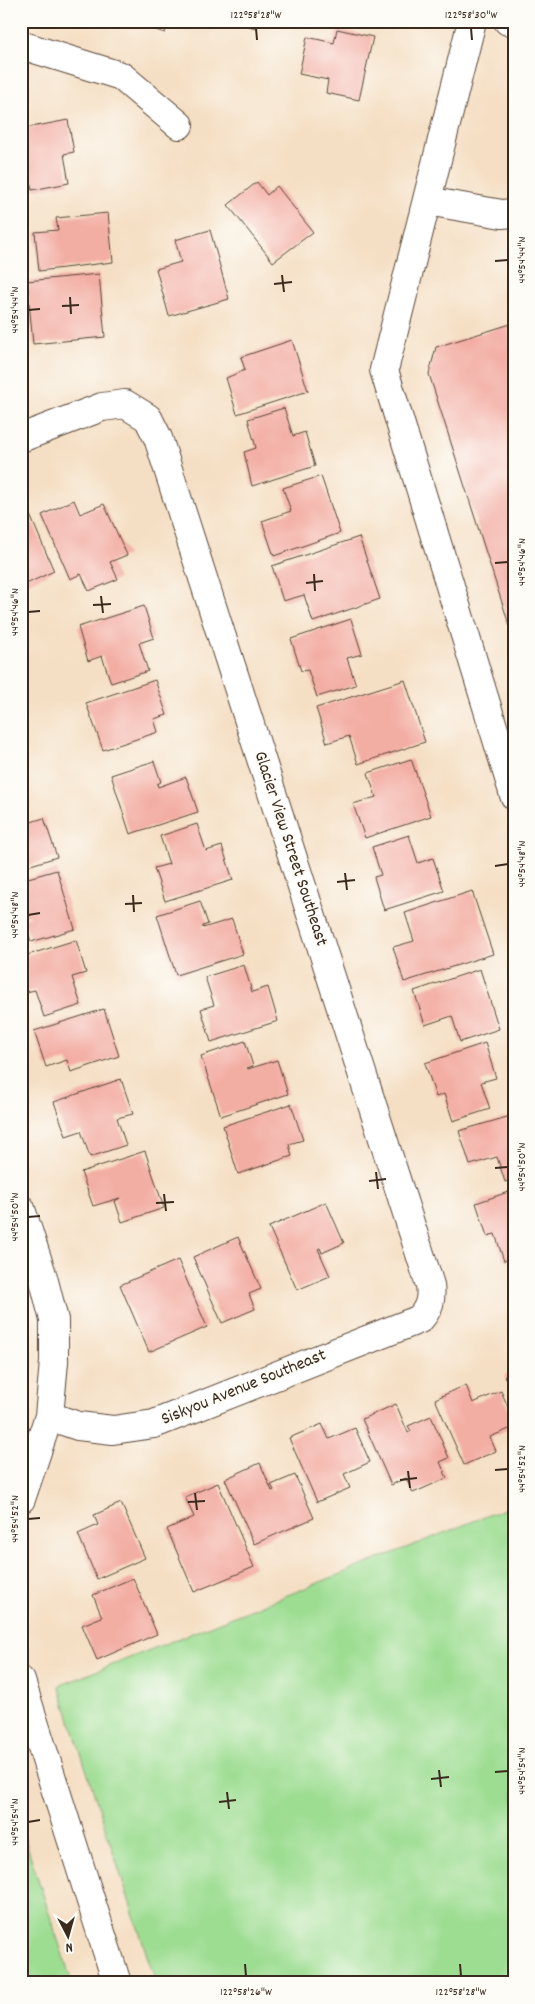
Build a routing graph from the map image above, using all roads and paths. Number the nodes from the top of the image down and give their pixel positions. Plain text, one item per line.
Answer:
1 (472, 21) edge
2 (508, 21) edge
3 (514, 23) edge
4 (21, 45) edge
5 (179, 125) dead end
6 (427, 201) junction
7 (514, 213) edge
8 (21, 438) edge
9 (514, 795) edge
10 (21, 1209) edge
11 (429, 1308) joint
12 (49, 1416) junction
13 (21, 1499) edge
14 (21, 1681) edge
15 (117, 1983) edge

1 - 6 street
2 - 3 street
4 - 5 street
6 - 7 street
6 - 9 street
8 - 11 street, Glacier View Street Southeast
10 - 12 street
11 - 12 street, Siskyou Avenue Southeast
12 - 13 street
14 - 15 street

